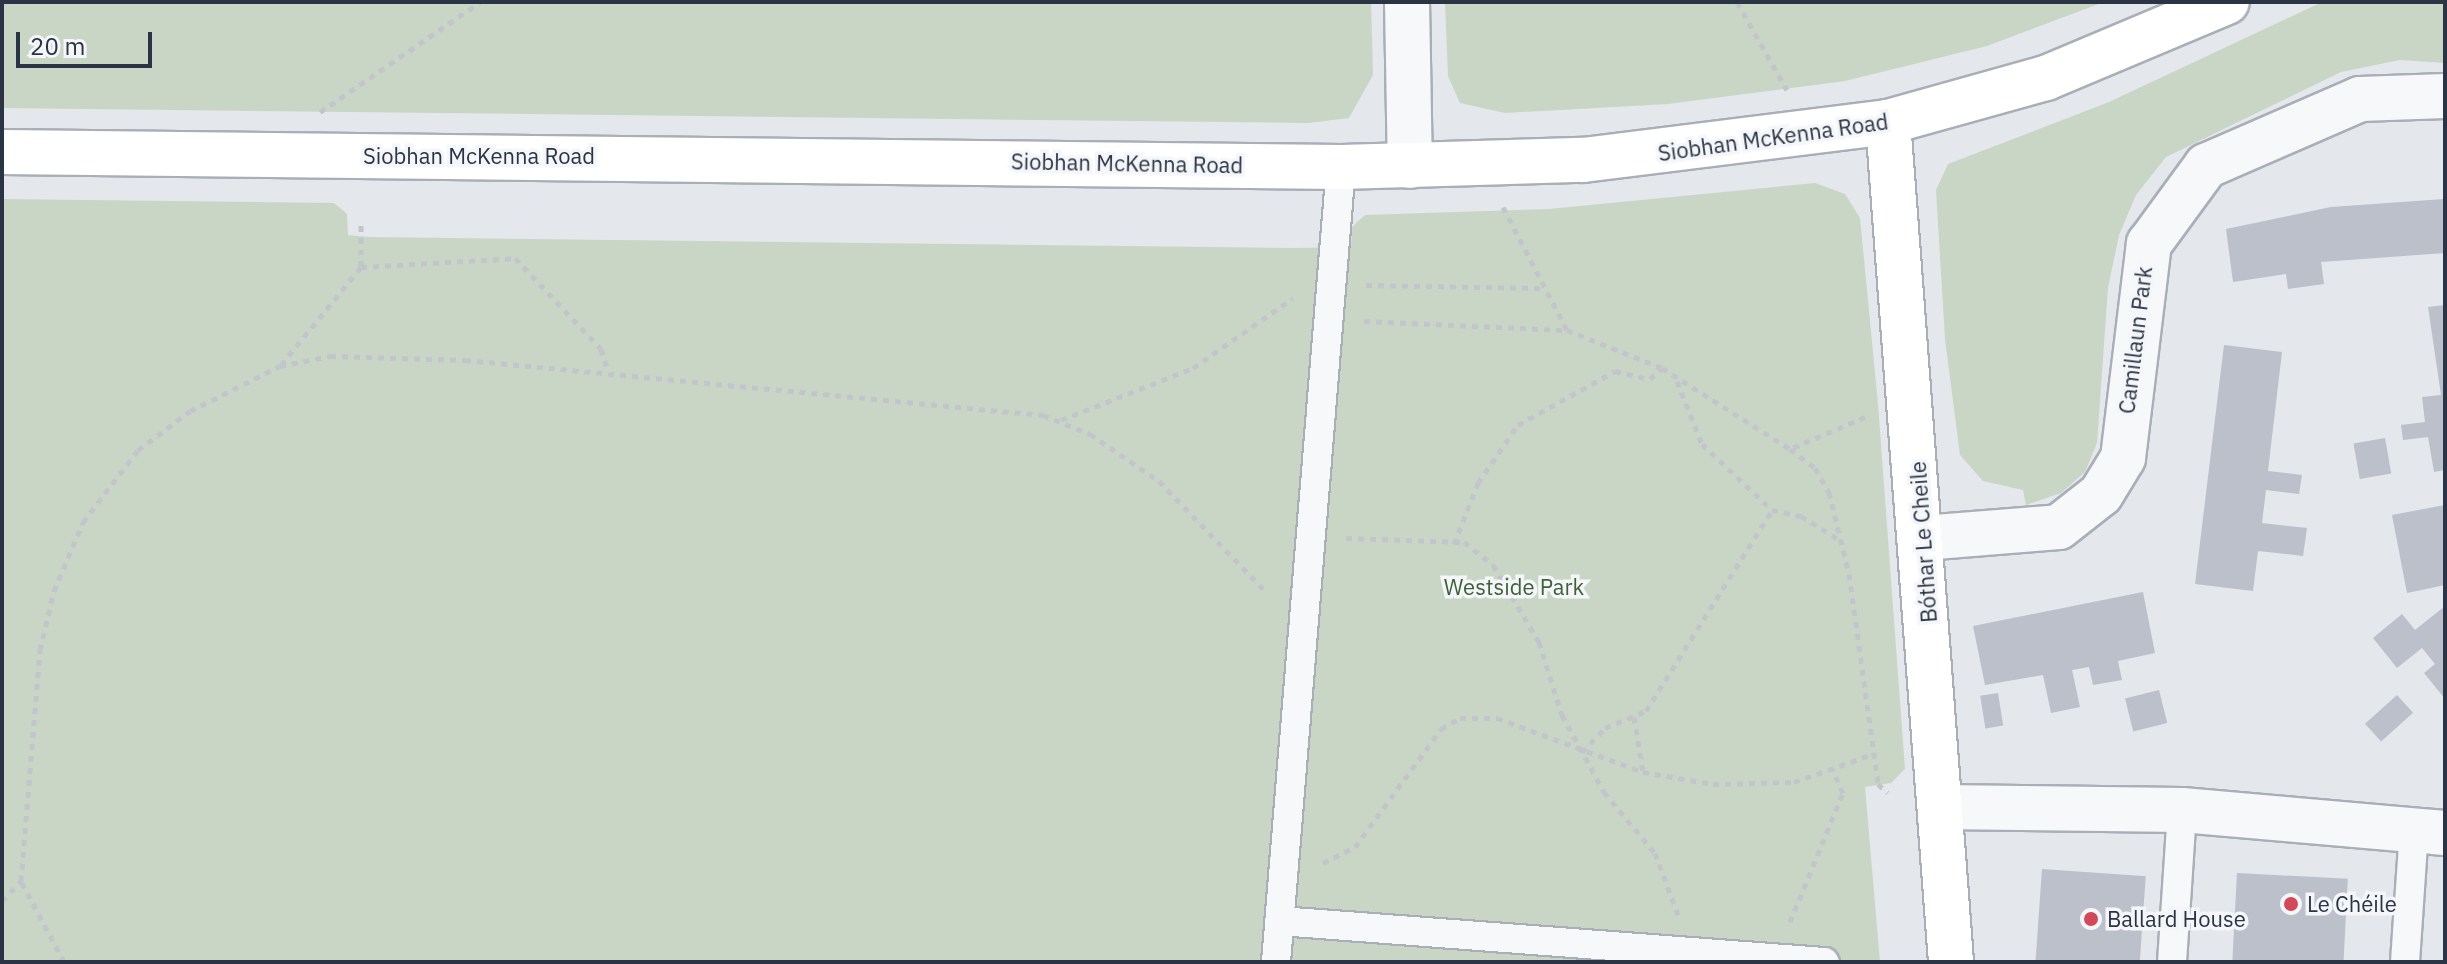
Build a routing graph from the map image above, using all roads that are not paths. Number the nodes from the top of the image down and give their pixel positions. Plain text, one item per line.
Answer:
1 (1407, 2) edge
2 (2227, 2) edge
3 (2445, 96) edge
4 (1888, 122) junction
5 (2, 152) edge
6 (1410, 166) junction
7 (1341, 167) junction
8 (1923, 538) junction
9 (1942, 807) junction
10 (2182, 810) junction
11 (2430, 832) edge
12 (1280, 921) junction
13 (1276, 962) edge
14 (1824, 962) edge
15 (1951, 962) edge
16 (2172, 962) edge
17 (2405, 962) edge

1 - 6 street
2 - 4 street, Siobhan McKenna Road
3 - 8 street, Camillaun Park
4 - 6 street, Siobhan McKenna Road
4 - 8 street, Bóthar Le Cheile
5 - 7 street, Siobhan McKenna Road
6 - 7 street, Siobhan McKenna Road
7 - 12 lane
8 - 9 street, Bóthar Le Cheile
9 - 10 street
9 - 15 street, Bóthar Le Cheile
10 - 11 street
10 - 16 lane
11 - 17 lane
12 - 13 lane
12 - 14 lane

